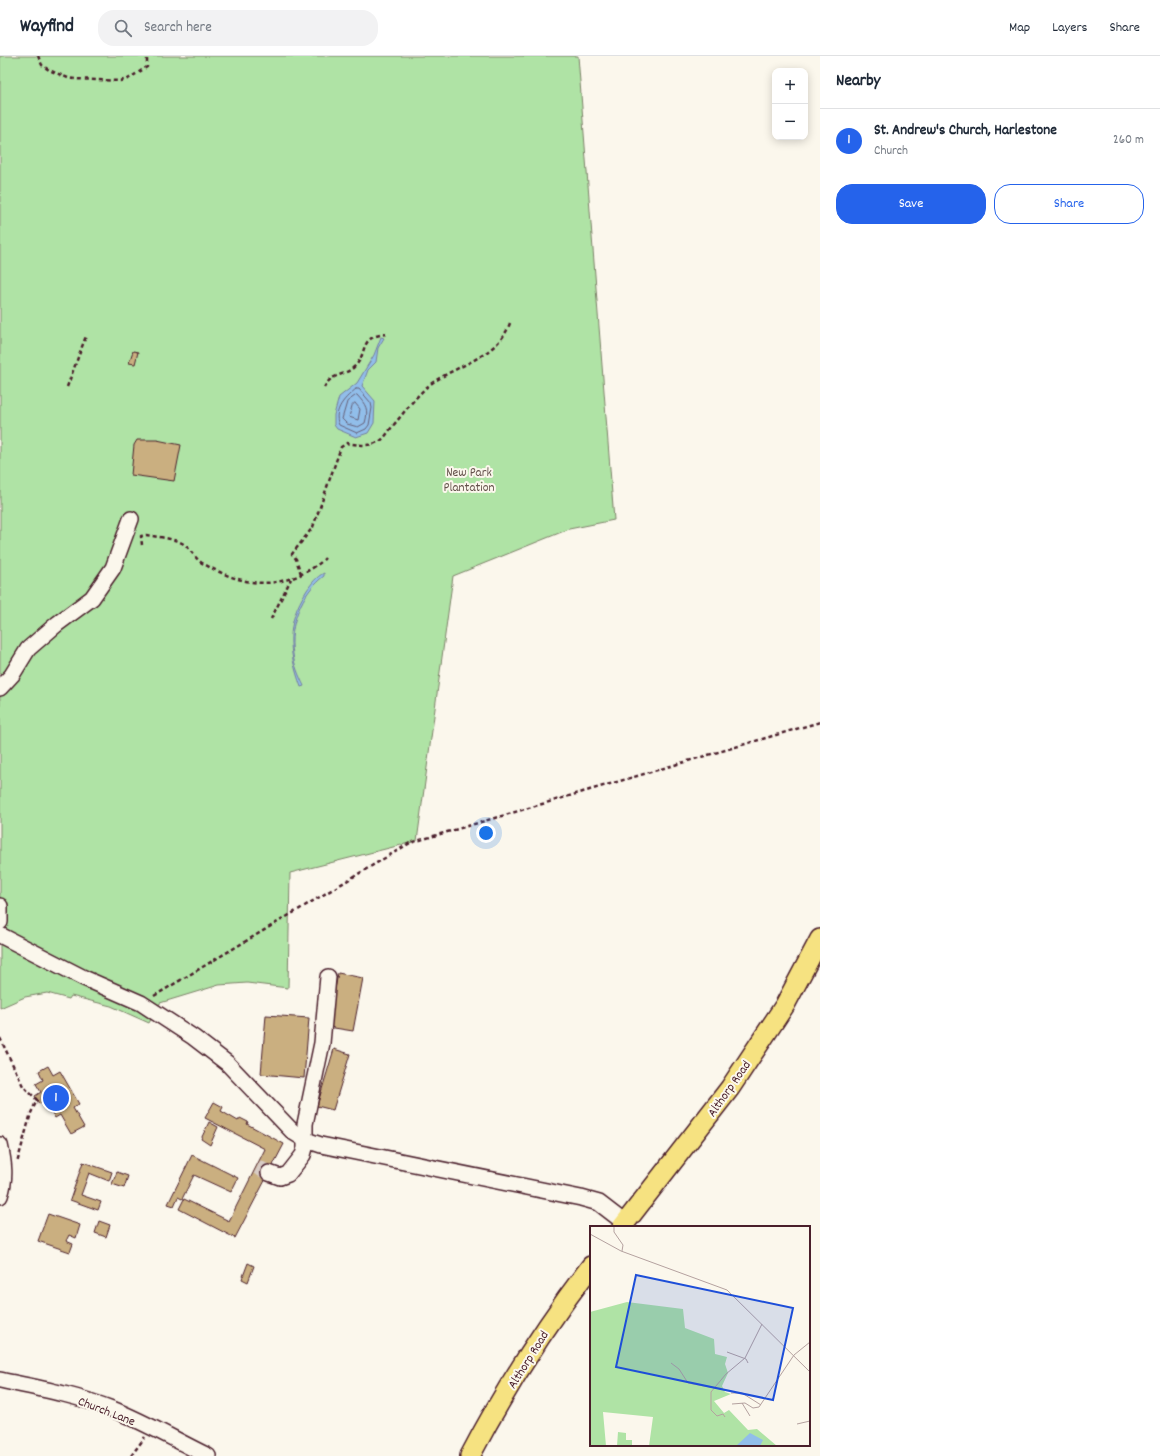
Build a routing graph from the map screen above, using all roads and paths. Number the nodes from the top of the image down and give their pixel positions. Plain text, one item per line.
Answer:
1 (38, 56) edge
2 (147, 56) edge
3 (510, 323) dead end
4 (386, 334) dead end
5 (86, 336) dead end
6 (67, 387) dead end
7 (324, 388) dead end
8 (130, 519) dead end
9 (142, 545) dead end
10 (325, 558) dead end
11 (301, 574) junction
12 (291, 579) junction
13 (271, 619) dead end
14 (0, 688) edge
15 (820, 722) edge
16 (0, 906) edge
17 (0, 922) edge
18 (0, 935) edge
19 (820, 939) edge
20 (328, 977) dead end
21 (141, 1003) junction
22 (0, 1038) edge
23 (306, 1140) junction
24 (0, 1145) edge
25 (269, 1173) tunnel mouth
26 (2, 1189) edge
27 (623, 1225) edge
28 (590, 1267) edge
29 (0, 1380) edge
30 (152, 1428) junction
31 (131, 1456) edge
32 (208, 1456) edge
33 (470, 1456) edge

1 - 2 path
3 - 11 path
4 - 7 path
5 - 6 path
8 - 14 street
9 - 12 path
10 - 11 path
11 - 12 path
12 - 13 path
15 - 21 path
16 - 17 street
18 - 21 street
19 - 27 main road, Althorp Road
20 - 23 street
21 - 23 street
22 - 26 path
23 - 25 street
23 - 27 street
24 - 26 street
28 - 33 main road, Althorp Road
29 - 30 street, Church Lane
30 - 31 path
30 - 32 street, Church Lane

